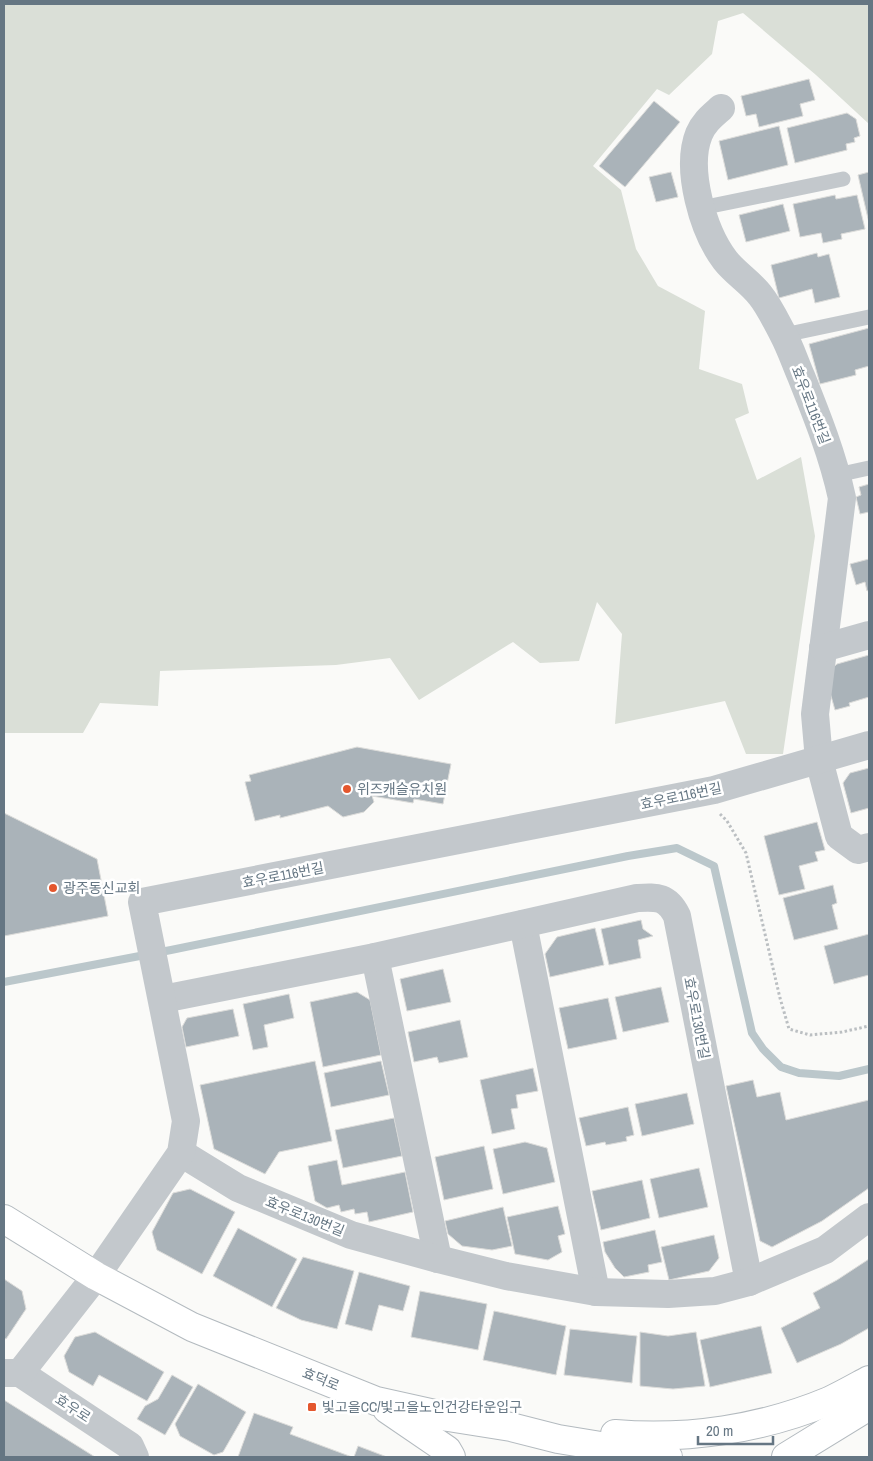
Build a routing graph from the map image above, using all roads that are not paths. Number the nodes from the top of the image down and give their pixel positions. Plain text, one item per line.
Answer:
1 (721, 108) dead end
2 (843, 179) dead end
3 (701, 208) junction
4 (869, 316) edge
5 (784, 335) junction
6 (869, 468) edge
7 (837, 476) junction
8 (869, 635) edge
9 (823, 648) junction
10 (869, 745) edge
11 (819, 760) junction
12 (869, 847) edge
13 (523, 924) junction
14 (375, 957) junction
15 (161, 990) junction
16 (181, 1154) junction
17 (869, 1217) edge
18 (4, 1219) edge
19 (438, 1260) junction
20 (96, 1276) junction
21 (749, 1282) junction
22 (596, 1292) junction
23 (12, 1373) edge
24 (869, 1380) edge
25 (376, 1402) junction
26 (869, 1406) edge
27 (511, 1427) junction
28 (135, 1457) edge
29 (451, 1457) edge
30 (668, 1457) edge
31 (786, 1457) edge

1 - 3 street, 효우로116번길
2 - 3 lane
3 - 5 street, 효우로116번길
4 - 5 lane
5 - 7 street, 효우로116번길
6 - 7 lane
7 - 9 street, 효우로116번길
8 - 9 street
9 - 11 street, 효우로116번길
10 - 11 street, 효우로116번길
11 - 12 street, 효우로116번길
11 - 15 street, 효우로116번길
13 - 14 street, 효우로130번길
13 - 21 street, 효우로130번길
13 - 22 street
14 - 15 street, 효우로130번길
14 - 19 street
15 - 16 street, 효우로116번길
16 - 19 street, 효우로130번길
16 - 20 street, 효우로116번길
17 - 21 street, 효우로130번길
18 - 20 main road, 효덕로
19 - 22 street, 효우로130번길
20 - 23 street, 효우로116번길
20 - 25 main road, 효덕로
21 - 22 street, 효우로130번길
23 - 28 street, 효우로
24 - 27 main road
25 - 27 main road, 효덕로
25 - 29 main road
26 - 31 main road
27 - 30 main road, 효덕로

